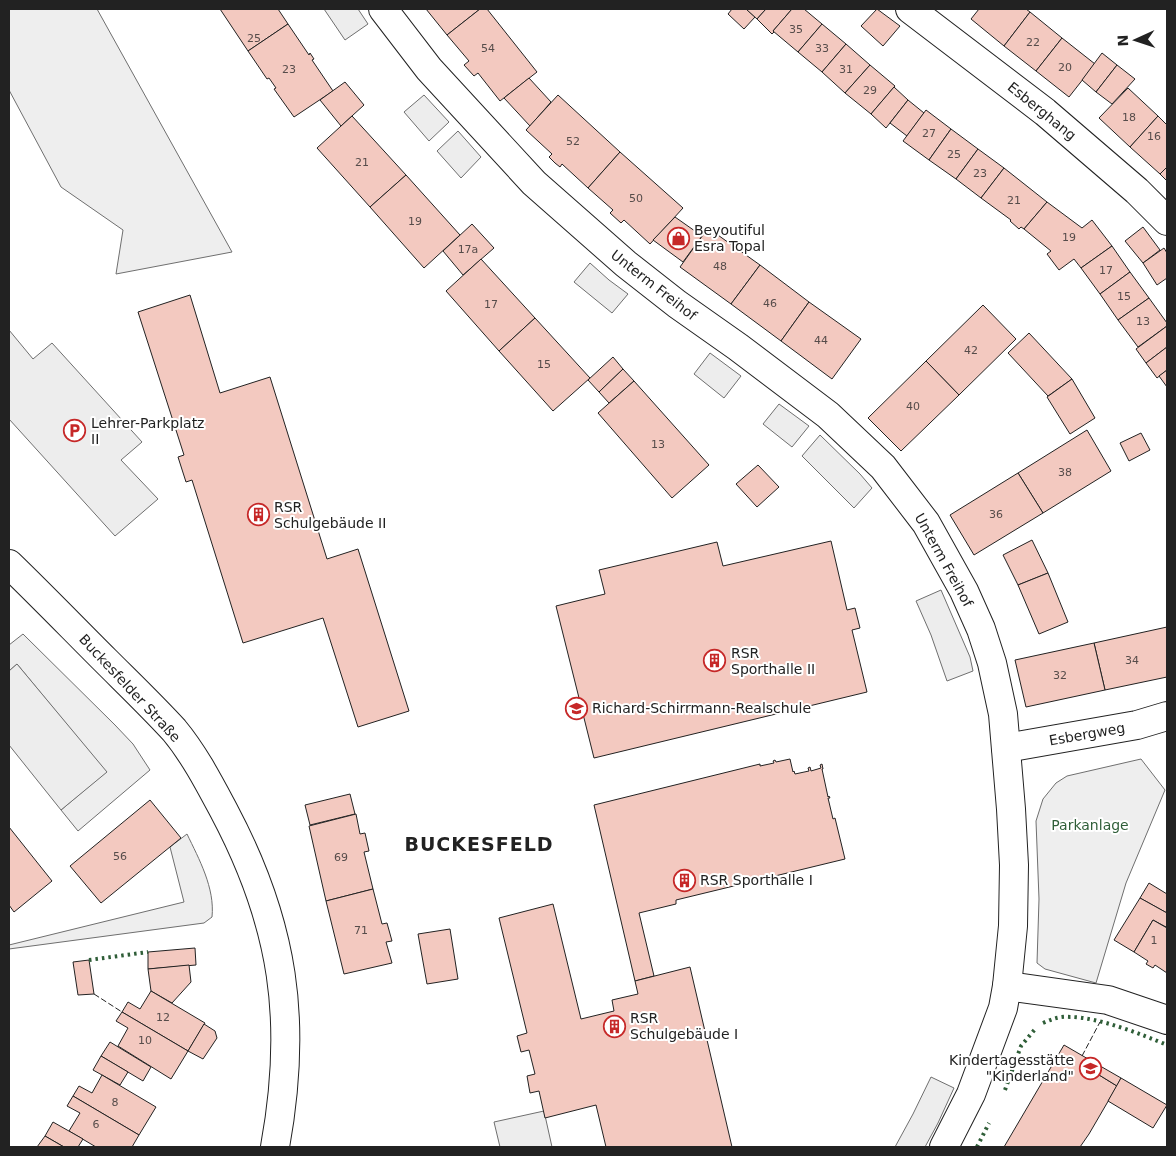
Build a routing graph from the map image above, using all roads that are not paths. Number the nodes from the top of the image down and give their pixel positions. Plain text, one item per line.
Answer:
1 (383, 9) edge
2 (910, 9) edge
3 (1167, 221) edge
4 (9, 564) edge
5 (1167, 716) edge
6 (1006, 748) junction
7 (1007, 986) junction
8 (1167, 1020) edge
9 (275, 1147) edge
10 (944, 1147) edge

1 - 6 street, Unterm Freihof
2 - 3 street, Esberghang
4 - 9 street, Buckesfelder Straße
5 - 6 street, Esbergweg
6 - 7 street, Unterm Freihof
7 - 8 street
7 - 10 street, Unterm Freihof

